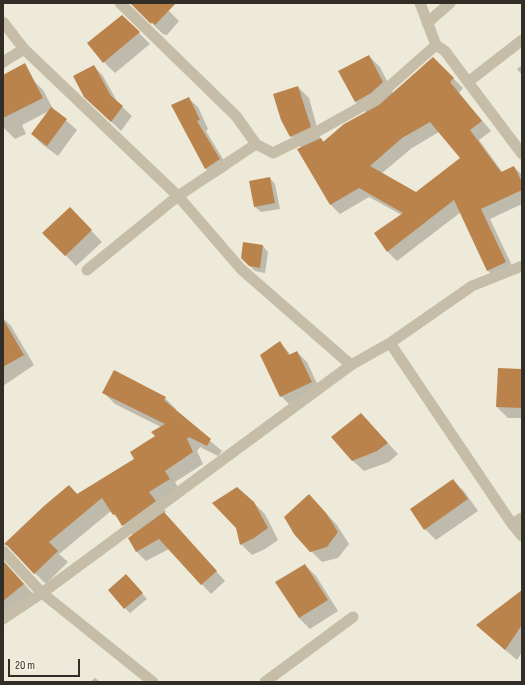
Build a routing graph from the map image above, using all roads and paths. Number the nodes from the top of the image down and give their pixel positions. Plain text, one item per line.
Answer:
1 (120, 3) edge
2 (420, 3) edge
3 (450, 3) edge
4 (3, 22) edge
5 (427, 23) junction
6 (522, 40) edge
7 (436, 45) junction
8 (24, 49) junction
9 (3, 62) edge
10 (468, 82) junction
11 (256, 144) junction
12 (522, 154) edge
13 (178, 196) junction
14 (522, 266) edge
15 (87, 270) dead end
16 (390, 343) junction
17 (351, 365) junction
18 (522, 518) edge
19 (512, 524) junction
20 (522, 536) edge
21 (3, 551) edge
22 (42, 593) junction
23 (353, 617) dead end
24 (3, 619) edge
25 (153, 682) edge
26 (265, 682) edge

1 - 11 street
2 - 5 street
3 - 5 street
4 - 8 street
5 - 7 street
6 - 10 street
7 - 10 street
7 - 11 street
8 - 9 street
8 - 13 street
10 - 12 street
11 - 13 street
13 - 15 street
13 - 17 street
14 - 16 street
16 - 17 street
16 - 19 street
17 - 22 street
18 - 19 street
19 - 20 street
21 - 22 street
22 - 24 street
22 - 25 street
23 - 26 street

